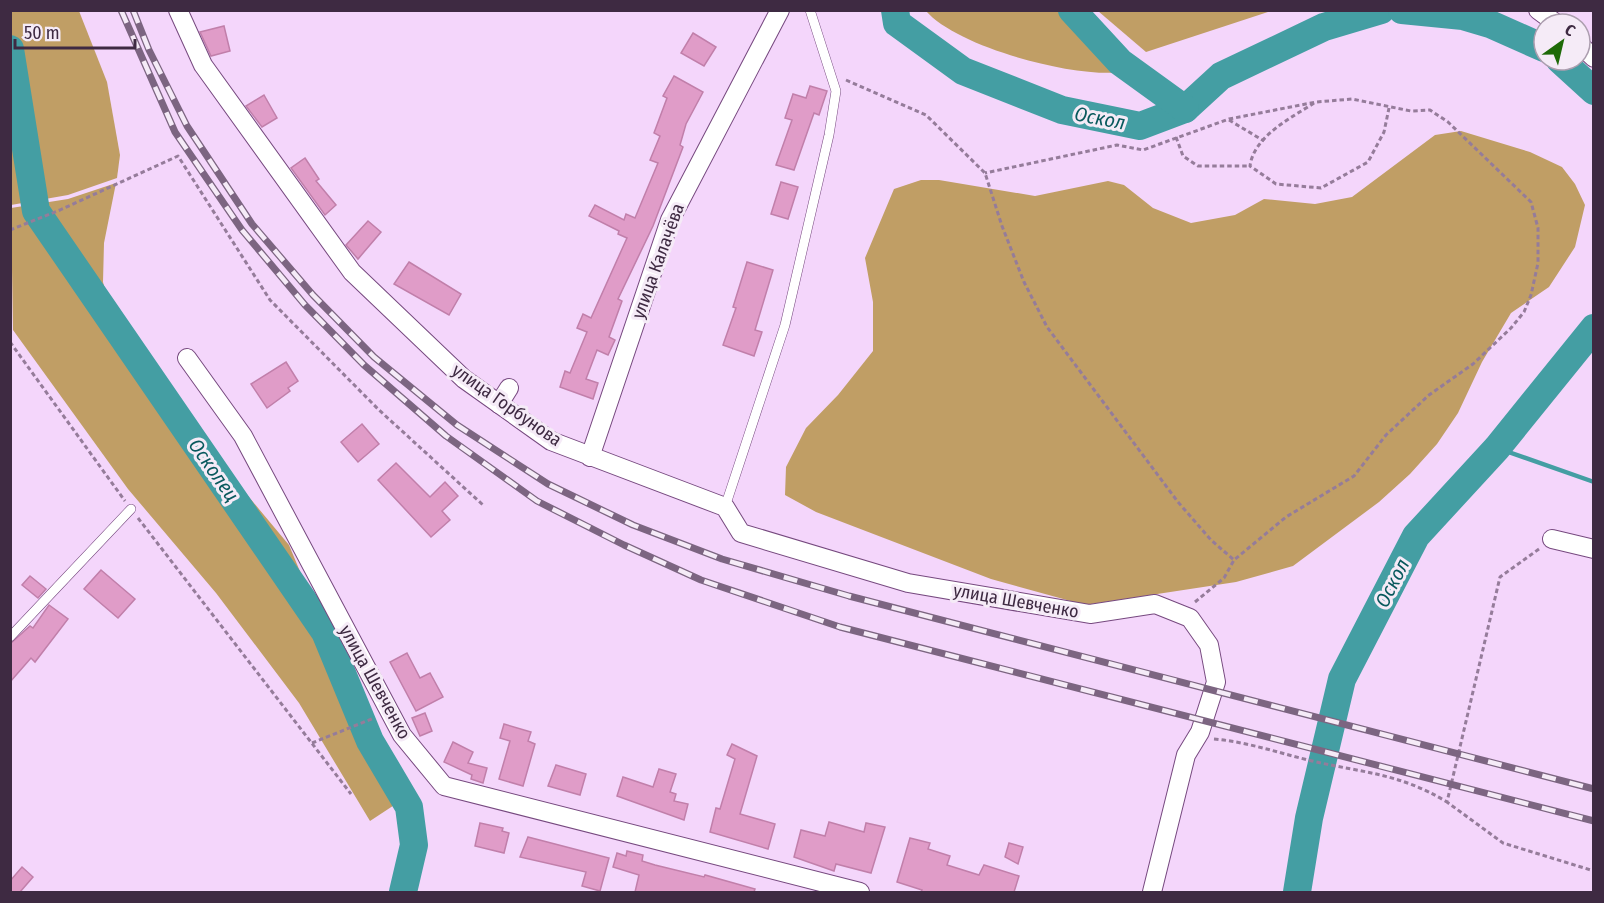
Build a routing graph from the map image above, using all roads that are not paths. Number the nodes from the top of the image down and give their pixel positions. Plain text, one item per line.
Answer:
1 (178, 10) edge
2 (780, 10) edge
3 (810, 10) edge
4 (187, 358) dead end
5 (510, 388) dead end
6 (499, 404) junction
7 (590, 457) junction
8 (725, 507) junction
9 (131, 509) road end
10 (1552, 539) road end
11 (1593, 549) edge
12 (10, 637) edge
13 (860, 892) edge
14 (1152, 892) edge

1 - 6 street, улица Горбунова
2 - 7 street, улица Калачёва
3 - 8 lane
4 - 13 street, улица Шевченко
5 - 6 street
6 - 7 street, улица Горбунова
7 - 8 street, улица Горбунова
8 - 14 street, улица Шевченко
9 - 12 lane
10 - 11 street

